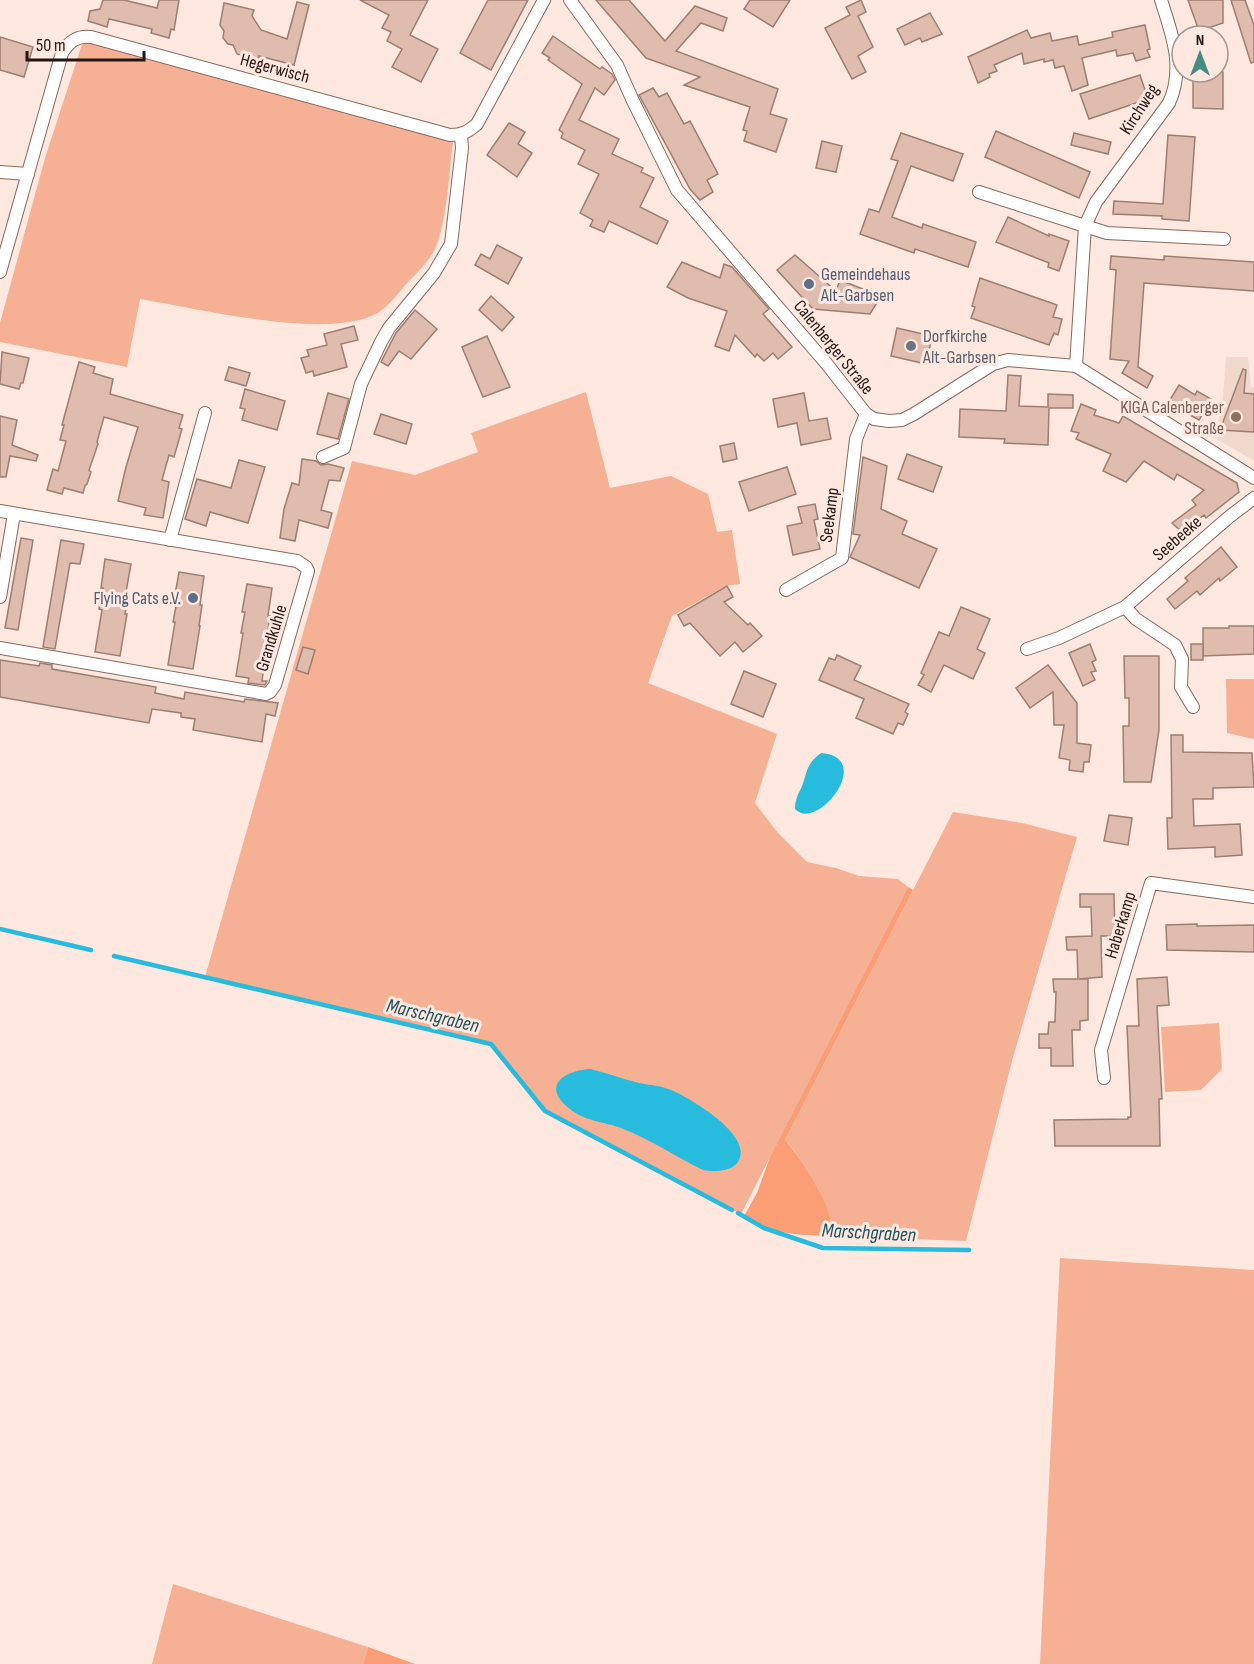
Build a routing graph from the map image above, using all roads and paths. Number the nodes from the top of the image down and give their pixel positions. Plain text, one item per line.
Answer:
1 (544, 0) edge
2 (570, 0) edge
3 (1161, 0) edge
4 (461, 135) junction
5 (0, 172) edge
6 (28, 174) junction
7 (979, 192) dead end
8 (1085, 226) junction
9 (1224, 239) dead end
10 (0, 272) edge
11 (1076, 366) junction
12 (204, 413) dead end
13 (866, 414) junction
14 (323, 457) dead end
15 (1254, 478) edge
16 (1254, 498) edge
17 (0, 511) edge
18 (14, 514) junction
19 (170, 540) junction
20 (786, 590) dead end
21 (0, 597) edge
22 (1125, 607) junction
23 (0, 648) edge
24 (1027, 649) dead end
25 (1193, 707) dead end
26 (1254, 897) edge
27 (1104, 1078) dead end

1 - 4 street
2 - 13 street, Calenberger Straße
3 - 8 street, Kirchweg
4 - 6 street, Hegerwisch
4 - 14 street
5 - 6 street
6 - 10 street, Hegerwisch
7 - 8 street
8 - 9 street
8 - 11 street, Kirchweg
11 - 13 street, Calenberger Straße
11 - 15 street, Calenberger Straße
12 - 19 street
13 - 20 street, Seekamp
16 - 22 street, Seebeeke
17 - 18 street, Grandkuhle
18 - 19 street, Grandkuhle
18 - 21 street
19 - 23 street, Grandkuhle
22 - 24 street, Seebeeke
22 - 25 street
26 - 27 street, Haberkamp

